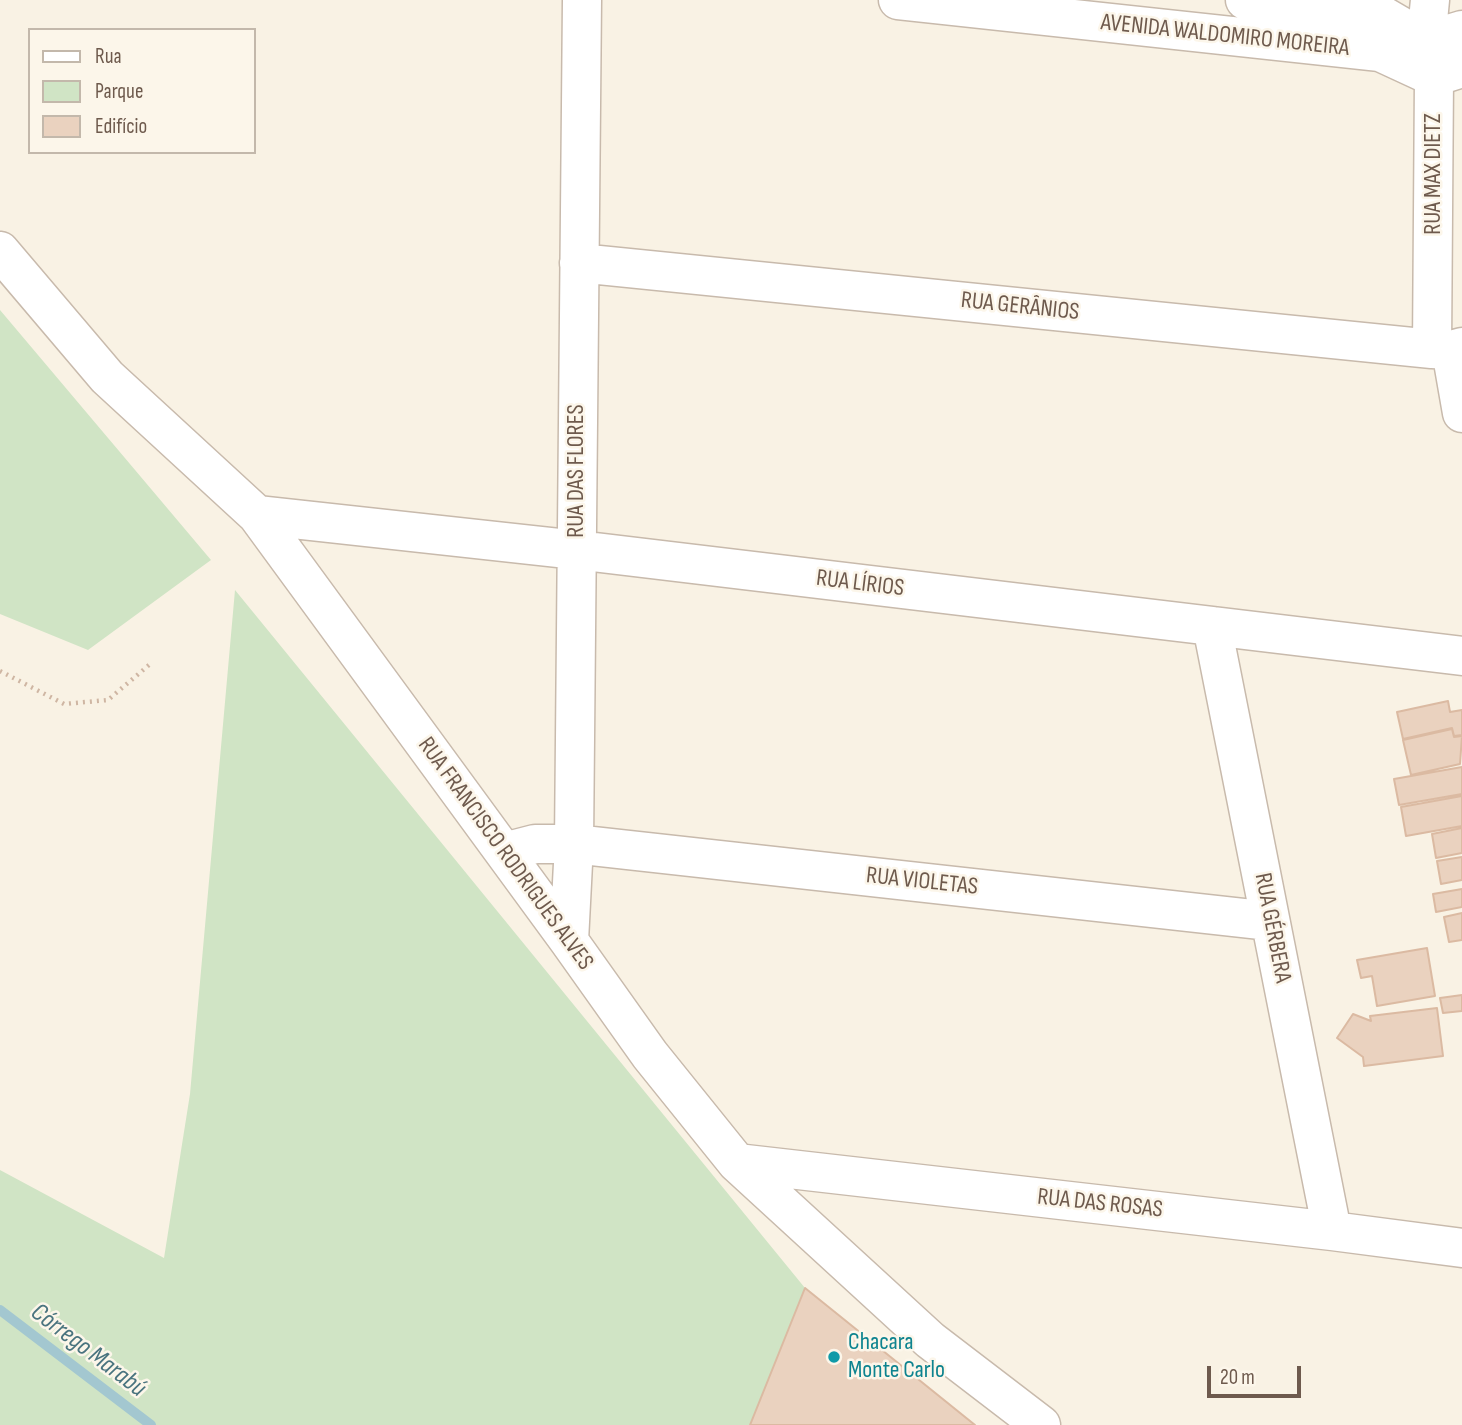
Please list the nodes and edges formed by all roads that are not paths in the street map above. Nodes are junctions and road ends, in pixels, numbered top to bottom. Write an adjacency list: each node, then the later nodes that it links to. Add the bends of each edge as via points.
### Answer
1 (582, 0): 9 (street, RUA DAS FLORES)
2 (898, 0): 5 (street, AVENIDA WALDOMIRO MOREIRA)
3 (1245, 0): 7 (street, AVENIDA WALDOMIRO MOREIRA, via 1380,15)
4 (1430, 0): 7 (street, RUA MAX DIETZ)
5 (1129, 13): 7 (street, AVENIDA WALDOMIRO MOREIRA)
6 (1462, 30): 7 (street)
7 (1441, 62): 10 (street, RUA MAX DIETZ)
8 (0, 251): 12 (street, RUA FRANCISCO RODRIGUES ALVES, via 107,377)
9 (579, 263): 10 (street, RUA GERÂNIOS); 13 (street, RUA DAS FLORES)
10 (1448, 349): 11 (street, RUA MAX DIETZ)
11 (1462, 413)
12 (257, 515): 13 (street, RUA LÍRIOS); 17 (street, RUA FRANCISCO RODRIGUES ALVES)
13 (577, 550): 14 (street, RUA LÍRIOS); 16 (street, RUA DAS FLORES)
14 (1212, 626): 15 (street, RUA LÍRIOS); 18 (street, RUA GÉRBERA)
15 (1462, 656)
16 (574, 844): 17 (street, RUA VIOLETAS, via 535,844); 18 (street, RUA VIOLETAS); 19 (street, RUA DAS FLORES)
17 (504, 852): 19 (street, RUA FRANCISCO RODRIGUES ALVES)
18 (1270, 921): 21 (street, RUA GÉRBERA)
19 (569, 941): 20 (street, RUA FRANCISCO RODRIGUES ALVES, via 650,1055)
20 (737, 1163): 21 (street, RUA DAS ROSAS); 23 (street, RUA FRANCISCO RODRIGUES ALVES, via 930,1340)
21 (1332, 1231): 22 (street, RUA DAS ROSAS)
22 (1462, 1248)
23 (1041, 1425)

